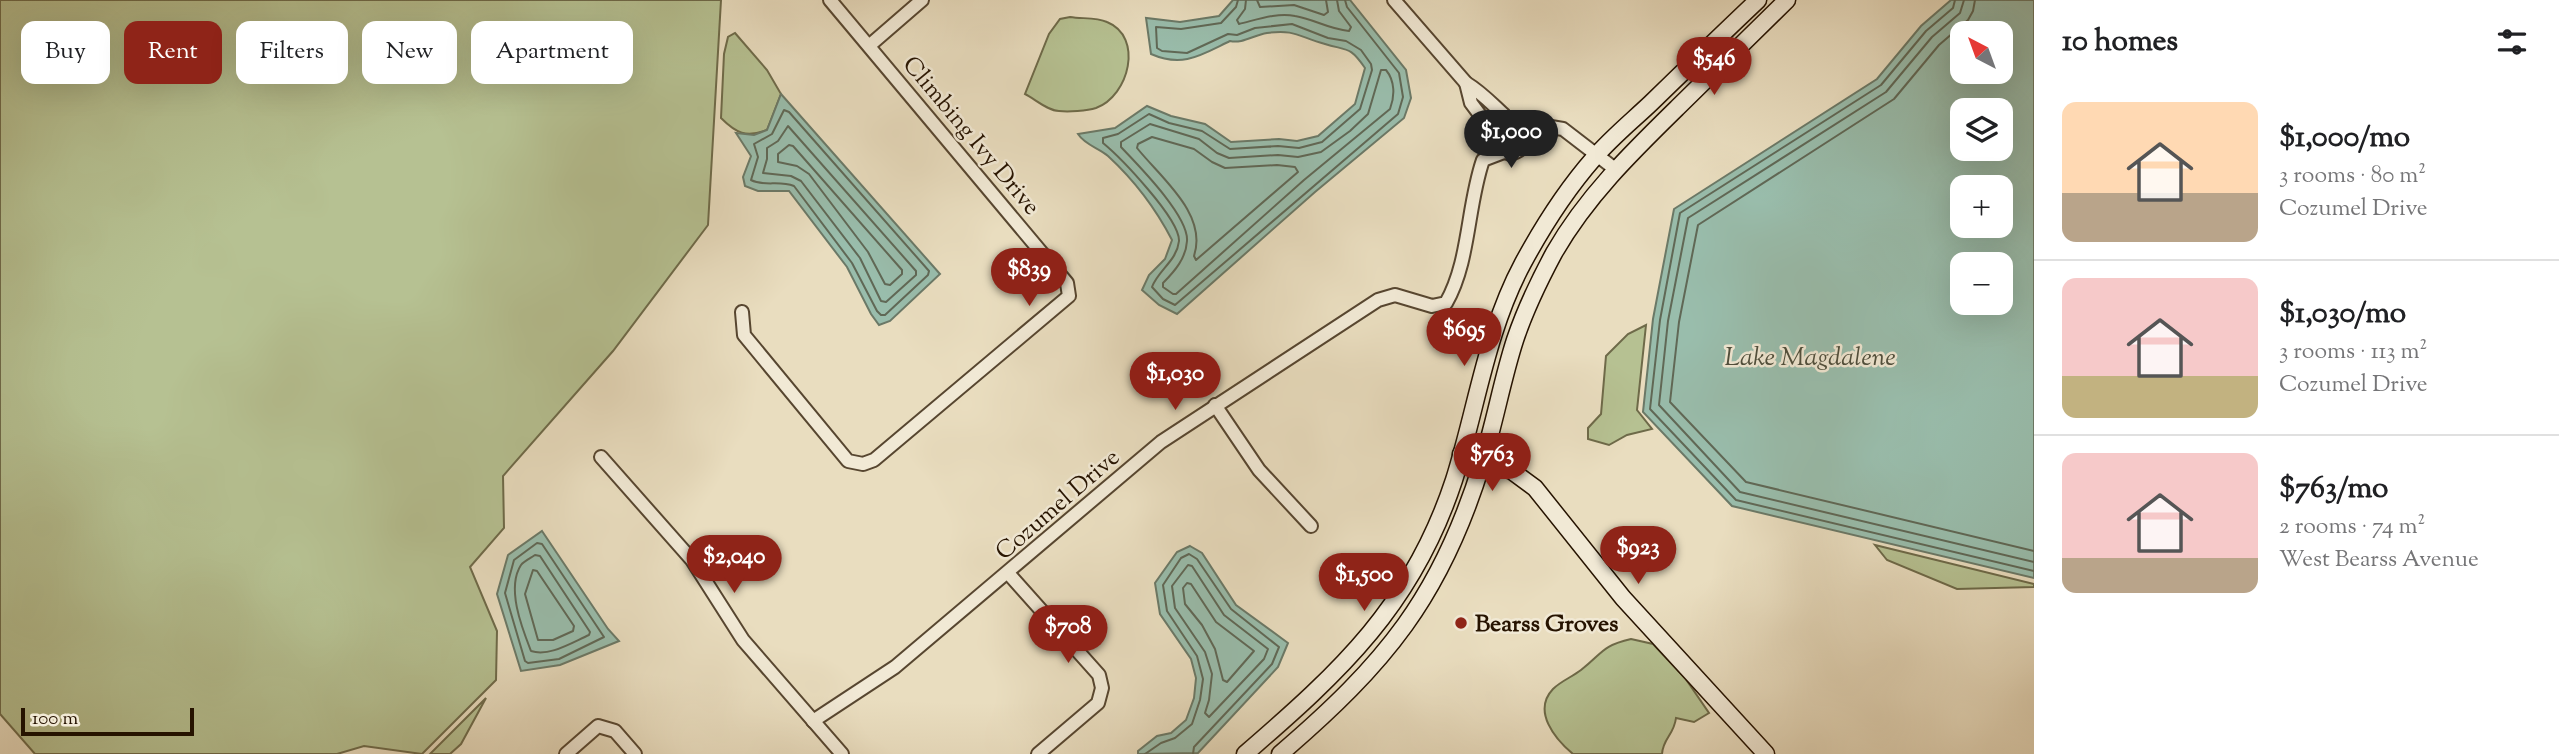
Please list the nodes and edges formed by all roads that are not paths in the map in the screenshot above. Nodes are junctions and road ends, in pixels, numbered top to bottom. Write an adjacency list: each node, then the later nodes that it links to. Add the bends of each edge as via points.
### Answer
1 (830, 0): 6 (street, Climbing Ivy Drive)
2 (922, 0): 6 (street)
3 (1394, 0): 7 (street)
4 (1758, 0): 12 (main road)
5 (1787, 0): 13 (main road)
6 (870, 46): 14 (street, Climbing Ivy Drive, via 1067,282 1069,296 874,460 863,464 848,461 744,335)
7 (1466, 83): 8 (street, via 1483,93); 10 (street, via 1471,103)
8 (1510, 122): 9 (street); 10 (street, via 1500,126)
9 (1527, 134): 11 (street, via 1520,151); 12 (street, via 1545,126 1563,130)
10 (1495, 135): 11 (street)
11 (1504, 152): 15 (street, Cozumel Drive, via 1483,160 1456,285 1446,303 1433,306 1395,295 1378,300)
12 (1596, 156): 13 (street); 16 (main road, via 1547,223 1503,304)
13 (1615, 169): 18 (main road, via 1562,241 1530,301)
14 (742, 312)
15 (1215, 405): 19 (street, via 1259,470); 20 (street, Cozumel Drive, via 1161,442)
16 (1461, 454): 18 (main road); 26 (main road, via 1427,545 1378,625 1337,671)
17 (601, 457): 21 (street, via 692,560 743,640)
18 (1483, 460): 27 (main road, via 1453,544 1406,626 1346,696); 28 (main road, via 1512,471 1535,488 1623,598)
19 (1311, 526)
20 (1008, 573): 21 (street, Cozumel Drive, via 895,667); 25 (street, via 1099,675 1102,688 1098,703)
21 (813, 721): 24 (street)
22 (566, 754): 23 (street, via 598,726 615,731)
23 (635, 754)
24 (842, 754)
25 (1038, 754)
26 (1245, 754)
27 (1280, 754)
28 (1766, 754)

